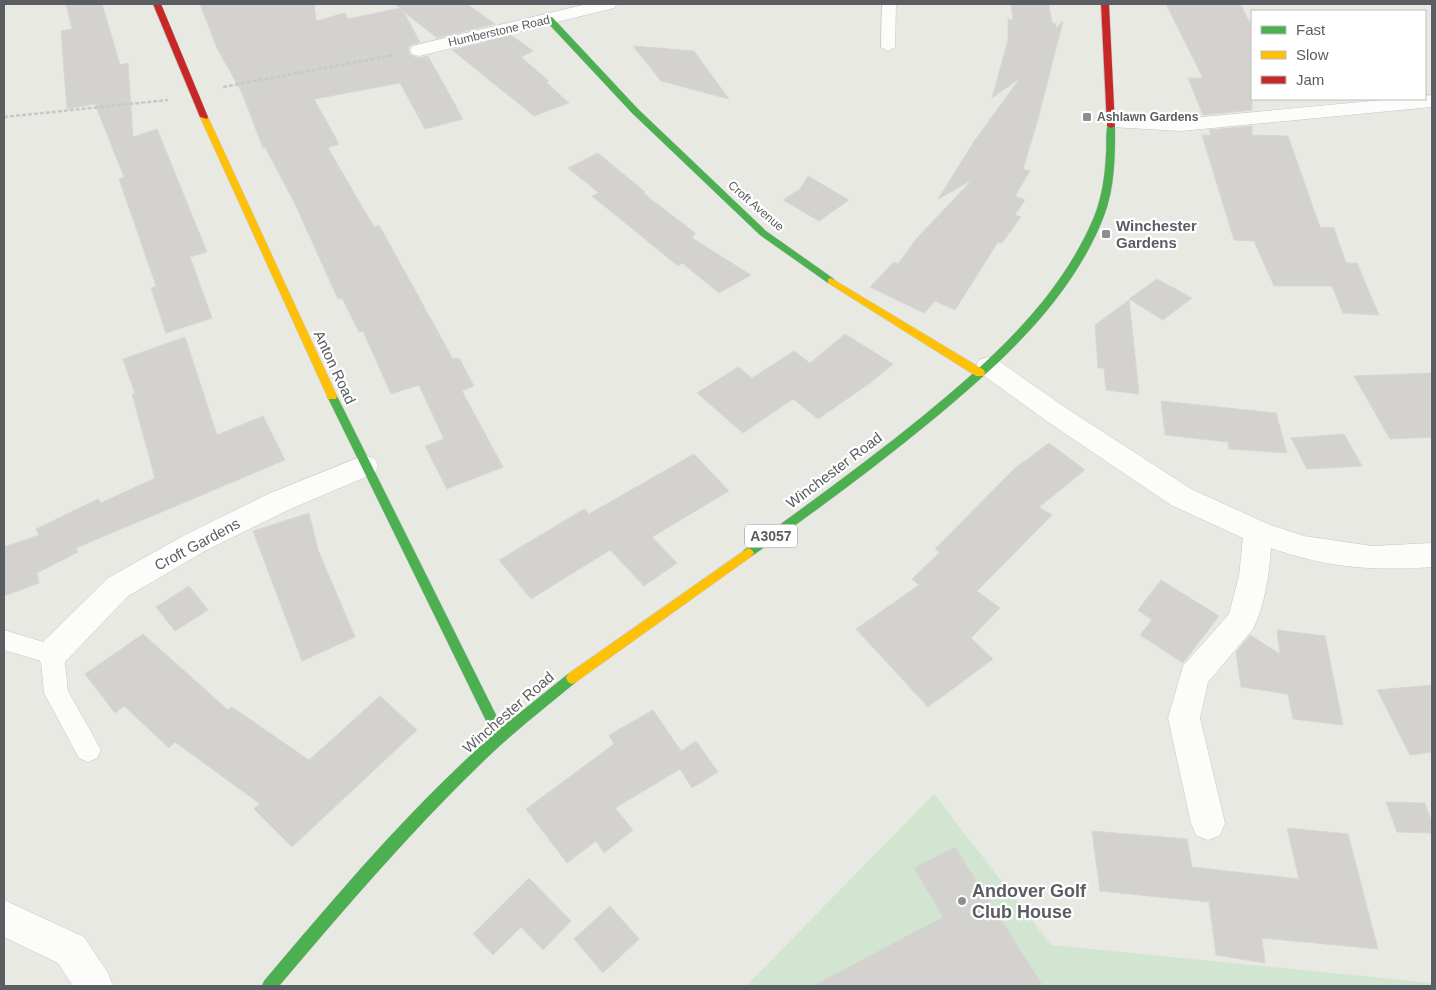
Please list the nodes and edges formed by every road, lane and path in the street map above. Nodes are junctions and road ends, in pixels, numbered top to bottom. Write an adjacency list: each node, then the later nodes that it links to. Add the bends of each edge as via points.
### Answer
1 (157, 4): 11 (street, Anton Road, via 194,96)
2 (608, 4): 5 (street, Humberstone Road)
3 (889, 4): 6 (lane)
4 (1105, 4): 9 (street, Winchester Road / A3057)
5 (549, 19): 7 (street, Humberstone Road); 10 (street, Croft Avenue, via 635,111 764,233 820,274)
6 (888, 47)
7 (419, 50)
8 (1432, 101): 9 (street, via 1181,125)
9 (1111, 121): 10 (street, Winchester Road / A3057, via 1105,194 1089,236 1062,282 1032,322)
10 (984, 370): 12 (street, via 1181,498); 16 (street, Winchester Road / A3057, via 929,418 847,481 571,678)
11 (365, 466): 15 (street, Croft Gardens, via 212,534 118,587); 16 (street, Anton Road)
12 (1258, 532): 13 (street, via 1304,548 1372,558); 18 (street, via 1254,576 1242,620 1194,676 1184,718)
13 (1432, 555)
14 (4, 640): 15 (lane)
15 (52, 654): 17 (lane, via 56,693)
16 (500, 736): 21 (street, Winchester Road / A3057, via 400,835)
17 (88, 750)
18 (1208, 824)
19 (4, 918): 20 (street, via 71,950)
20 (95, 986)
21 (269, 986)

